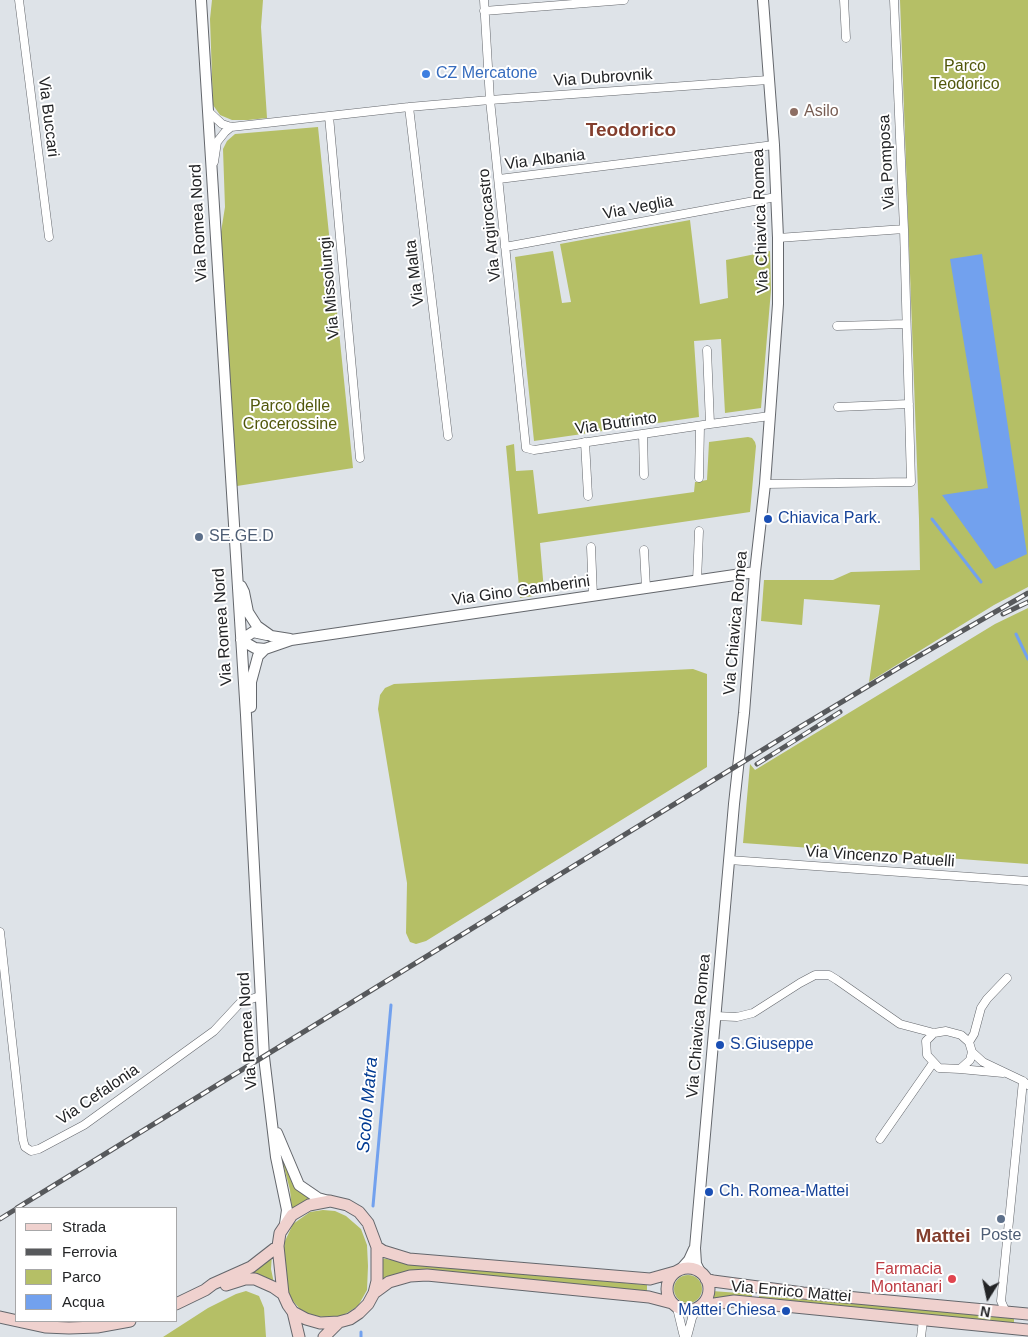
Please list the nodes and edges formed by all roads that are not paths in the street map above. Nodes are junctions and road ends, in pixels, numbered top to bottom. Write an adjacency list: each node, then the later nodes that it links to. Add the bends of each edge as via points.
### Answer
1 (19, 0): 22 (street, Via Buccari)
2 (202, 0): 14 (street, Via Romea Nord)
3 (484, 0): 9 (street, Via Argirocastro)
4 (624, 0): 8 (street)
5 (763, 0): 11 (street, Via Chiavica Romea)
6 (844, 0): 10 (street)
7 (894, 0): 21 (street, Via Pomposa)
8 (598, 1): 9 (street)
9 (484, 11): 12 (street, Via Argirocastro)
10 (846, 38)
11 (768, 80): 12 (street, Via Dubrovnik); 17 (street, Via Chiavica Romea)
12 (490, 100): 13 (street, Via Dubrovnik); 19 (street, Via Argirocastro)
13 (409, 107): 15 (street, Via Dubrovnik); 34 (street, Via Malta)
14 (208, 110): 16 (street, via 222,124); 18 (street, Via Romea Nord)
15 (329, 116): 16 (street, Via Dubrovnik); 37 (street, Via Missolungi)
16 (231, 127): 18 (street, via 217,142)
17 (774, 145): 19 (street, Via Albania); 20 (street, Via Chiavica Romea)
18 (212, 173): 46 (street, Via Romea Nord)
19 (499, 179): 24 (street, Via Argirocastro)
20 (776, 197): 23 (street, Via Chiavica Romea); 24 (street, Via Veglia)
21 (904, 229): 23 (street); 25 (street, Via Pomposa)
22 (49, 237)
23 (778, 238): 30 (street, Via Chiavica Romea, via 778,304)
24 (505, 248): 36 (street, Via Argirocastro)
25 (906, 324): 26 (street); 28 (street, Via Pomposa)
26 (837, 326)
27 (707, 350): 31 (street)
28 (909, 404): 29 (street); 40 (street, Via Pomposa, via 911,482)
29 (838, 407)
30 (770, 416): 31 (street, Via Butrinto); 40 (street, Via Chiavica Romea)
31 (710, 424): 32 (street, Via Butrinto)
32 (700, 426): 33 (street, Via Butrinto); 39 (street)
33 (643, 434): 35 (street, Via Butrinto); 38 (street)
34 (448, 436)
35 (585, 442): 36 (street, Via Butrinto, via 534,450); 41 (street)
36 (526, 448)
37 (360, 458)
38 (644, 476)
39 (699, 478)
40 (764, 484): 45 (street, Via Chiavica Romea)
41 (588, 496)
42 (699, 531): 47 (street)
43 (591, 547): 49 (street)
44 (644, 550): 48 (street)
45 (755, 572): 47 (street, Via Gino Gamberini); 55 (street, Via Chiavica Romea)
46 (237, 579): 50 (street, via 244,592 248,612 257,626); 51 (street, Via Romea Nord)
47 (697, 581): 48 (street, Via Gino Gamberini)
48 (646, 588): 49 (street, Via Gino Gamberini)
49 (593, 596): 52 (street, Via Gino Gamberini)
50 (271, 636): 51 (street, Via Gino Gamberini, via 253,632); 52 (street, Via Gino Gamberini)
51 (240, 640): 53 (street, via 255,648); 54 (street, Via Romea Nord)
52 (291, 640): 53 (street, Via Gino Gamberini)
53 (266, 649): 54 (street, via 258,656 252,673 252,708)
54 (247, 722): 59 (street, Via Romea Nord)
55 (729, 860): 56 (street, Via Vincenzo Patuelli); 60 (street, Via Chiavica Romea)
56 (1028, 881)
57 (0, 932): 59 (street, Via Cefalonia, via 23,1140 31,1151 84,1125 214,1031 240,1004)
58 (1007, 978): 62 (street, via 981,1008)
59 (260, 996): 68 (street, Via Romea Nord)
60 (715, 1016): 61 (street, via 737,1017 753,1013 800,983 822,975 837,980 900,1024); 74 (street, Via Chiavica Romea)
61 (934, 1033): 62 (street, via 946,1031 961,1035); 64 (street, via 926,1041 927,1055)
62 (969, 1042): 63 (street)
63 (972, 1052): 65 (street, via 970,1060); 66 (street, via 983,1062)
64 (933, 1063): 65 (street, via 939,1068); 69 (street)
65 (960, 1069): 66 (street)
66 (1005, 1073): 67 (street)
67 (1025, 1083): 80 (street)
68 (272, 1121): 70 (street, Via Romea Nord, via 299,1185 318,1198); 71 (street, Via Romea Nord, via 286,1200)
69 (880, 1139)
70 (330, 1201): 71 (main road, via 309,1205 292,1215); 73 (main road, via 359,1212 368,1223)
71 (285, 1224): 72 (main road)
72 (278, 1246): 77 (main road, via 251,1267); 79 (main road)
73 (377, 1247): 75 (main road, via 410,1259 650,1279); 78 (main road)
74 (695, 1248): 75 (street, Via Chiavica Romea, via 689,1260); 76 (street, Via Chiavica Romea, via 696,1264)
75 (678, 1270): 76 (main road, via 688,1268); 82 (main road, via 666,1286)
76 (703, 1275): 83 (main road, via 709,1290); 84 (main road, Via Enrico Mattei, via 712,1281)
77 (205, 1290): 79 (main road, via 246,1279 273,1287); 81 (main road)
78 (374, 1293): 82 (main road, via 389,1282 427,1275 649,1297); 93 (main road, via 359,1313)
79 (283, 1294): 85 (main road)
80 (1000, 1301): 84 (street, via 992,1310); 86 (street)
81 (178, 1303)
82 (675, 1305): 83 (main road, via 684,1310); 97 (street)
83 (699, 1307): 90 (main road, Via Enrico Mattei, via 734,1301); 97 (street)
84 (985, 1310): 86 (main road, Via Enrico Mattei)
85 (293, 1312): 93 (main road, via 320,1323); 95 (main road)
86 (1010, 1313): 87 (main road, Via Enrico Mattei)
87 (1028, 1314)
88 (0, 1317): 89 (main road)
89 (15, 1320)
90 (923, 1320): 94 (main road, Via Enrico Mattei); 98 (street)
91 (22, 1322): 92 (main road, via 69,1328)
92 (124, 1322)
93 (339, 1322): 96 (main road)
94 (1028, 1330)
95 (299, 1337)
96 (324, 1337)
97 (686, 1337)
98 (921, 1337)

